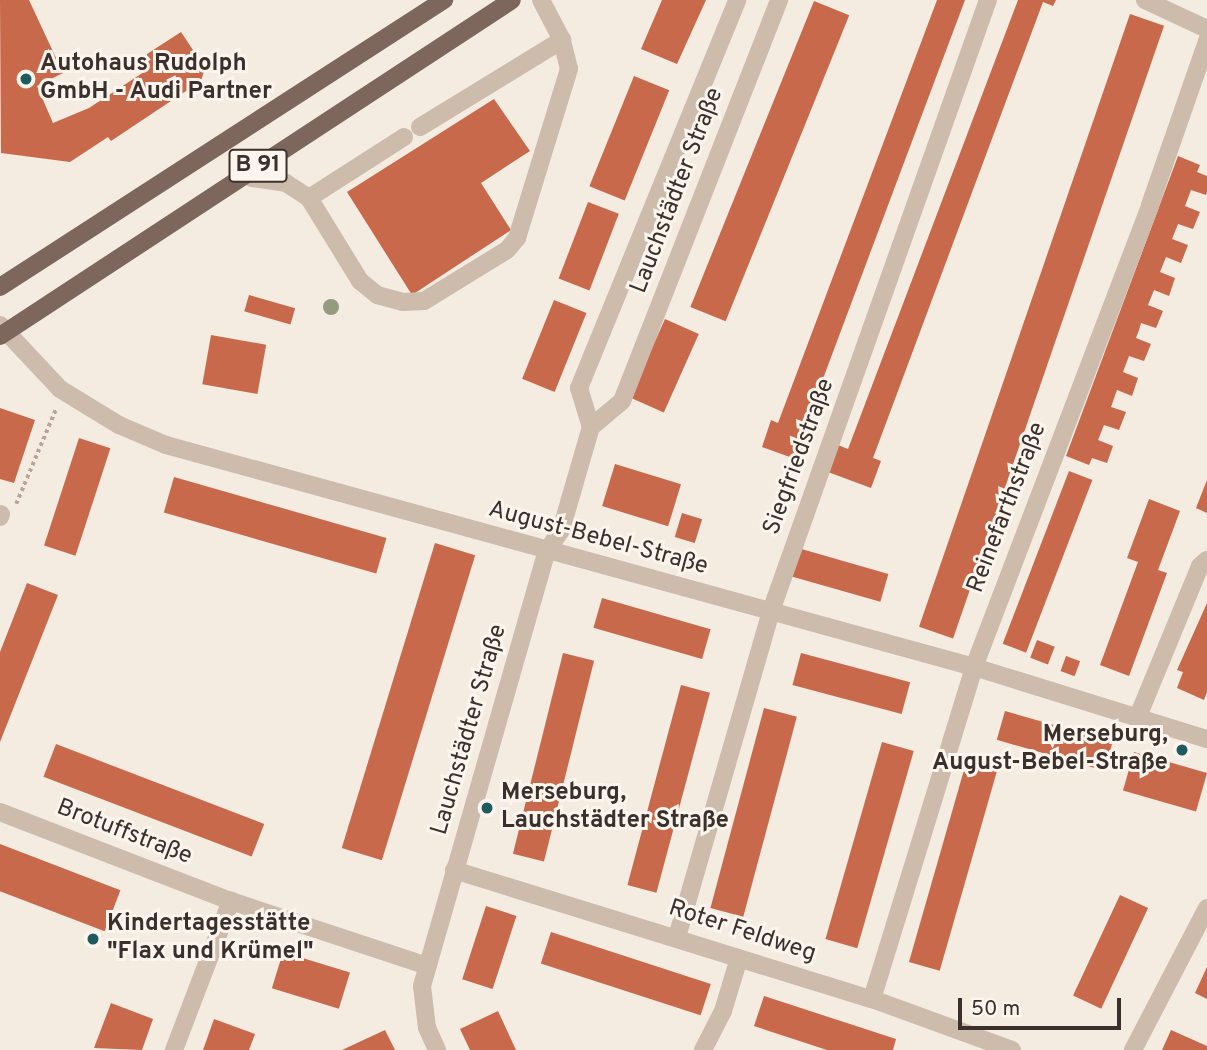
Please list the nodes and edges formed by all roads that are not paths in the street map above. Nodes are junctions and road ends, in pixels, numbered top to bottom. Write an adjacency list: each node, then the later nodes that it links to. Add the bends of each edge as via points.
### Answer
1 (444, 0): 15 (main road, B 91)
2 (512, 0): 13 (main road, B 91)
3 (541, 0): 9 (street)
4 (737, 0): 17 (street, Lauchstädter Straße, via 579,388)
5 (779, 0): 17 (street, Lauchstädter Straße, via 622,401)
6 (988, 0): 20 (street, Siegfriedstraße)
7 (1145, 0): 8 (street)
8 (1207, 29)
9 (562, 40): 11 (street); 14 (street, via 569,69 517,238 507,250 424,301 404,302 377,295 360,281)
10 (1207, 41): 21 (street, Reinefarthstraße, via 1150,205)
11 (420, 127)
12 (404, 137): 14 (street)
13 (248, 173): 14 (street, via 252,178 286,183); 16 (main road, B 91)
14 (309, 198)
15 (0, 287)
16 (2, 331): 18 (street, August-Bebel-Straße, via 66,392 119,425 179,449)
17 (592, 427): 18 (street, Lauchstädter Straße, via 561,530)
18 (547, 551): 20 (street, August-Bebel-Straße); 25 (street, Lauchstädter Straße)
19 (1207, 560): 22 (street, via 1200,566)
20 (771, 611): 21 (street, August-Bebel-Straße); 28 (street, Siegfriedstraße)
21 (974, 667): 22 (street, August-Bebel-Straße); 31 (street, Reinefarthstraße)
22 (1139, 715): 23 (street, August-Bebel-Straße)
23 (1207, 739)
24 (0, 811): 26 (street, Brotuffstraße)
25 (454, 870): 28 (street, Roter Feldweg); 30 (street, Lauchstädter Straße)
26 (231, 901): 30 (street, Brotuffstraße); 32 (street)
27 (1207, 908): 36 (street)
28 (677, 937): 29 (street, Roter Feldweg)
29 (739, 958): 31 (street, Roter Feldweg); 34 (street, via 723,1011)
30 (428, 966): 33 (street, Lauchstädter Straße, via 421,1002)
31 (872, 999): 35 (street, Roter Feldweg)
32 (174, 1050)
33 (437, 1050)
34 (703, 1050)
35 (1012, 1050)
36 (1133, 1050)

